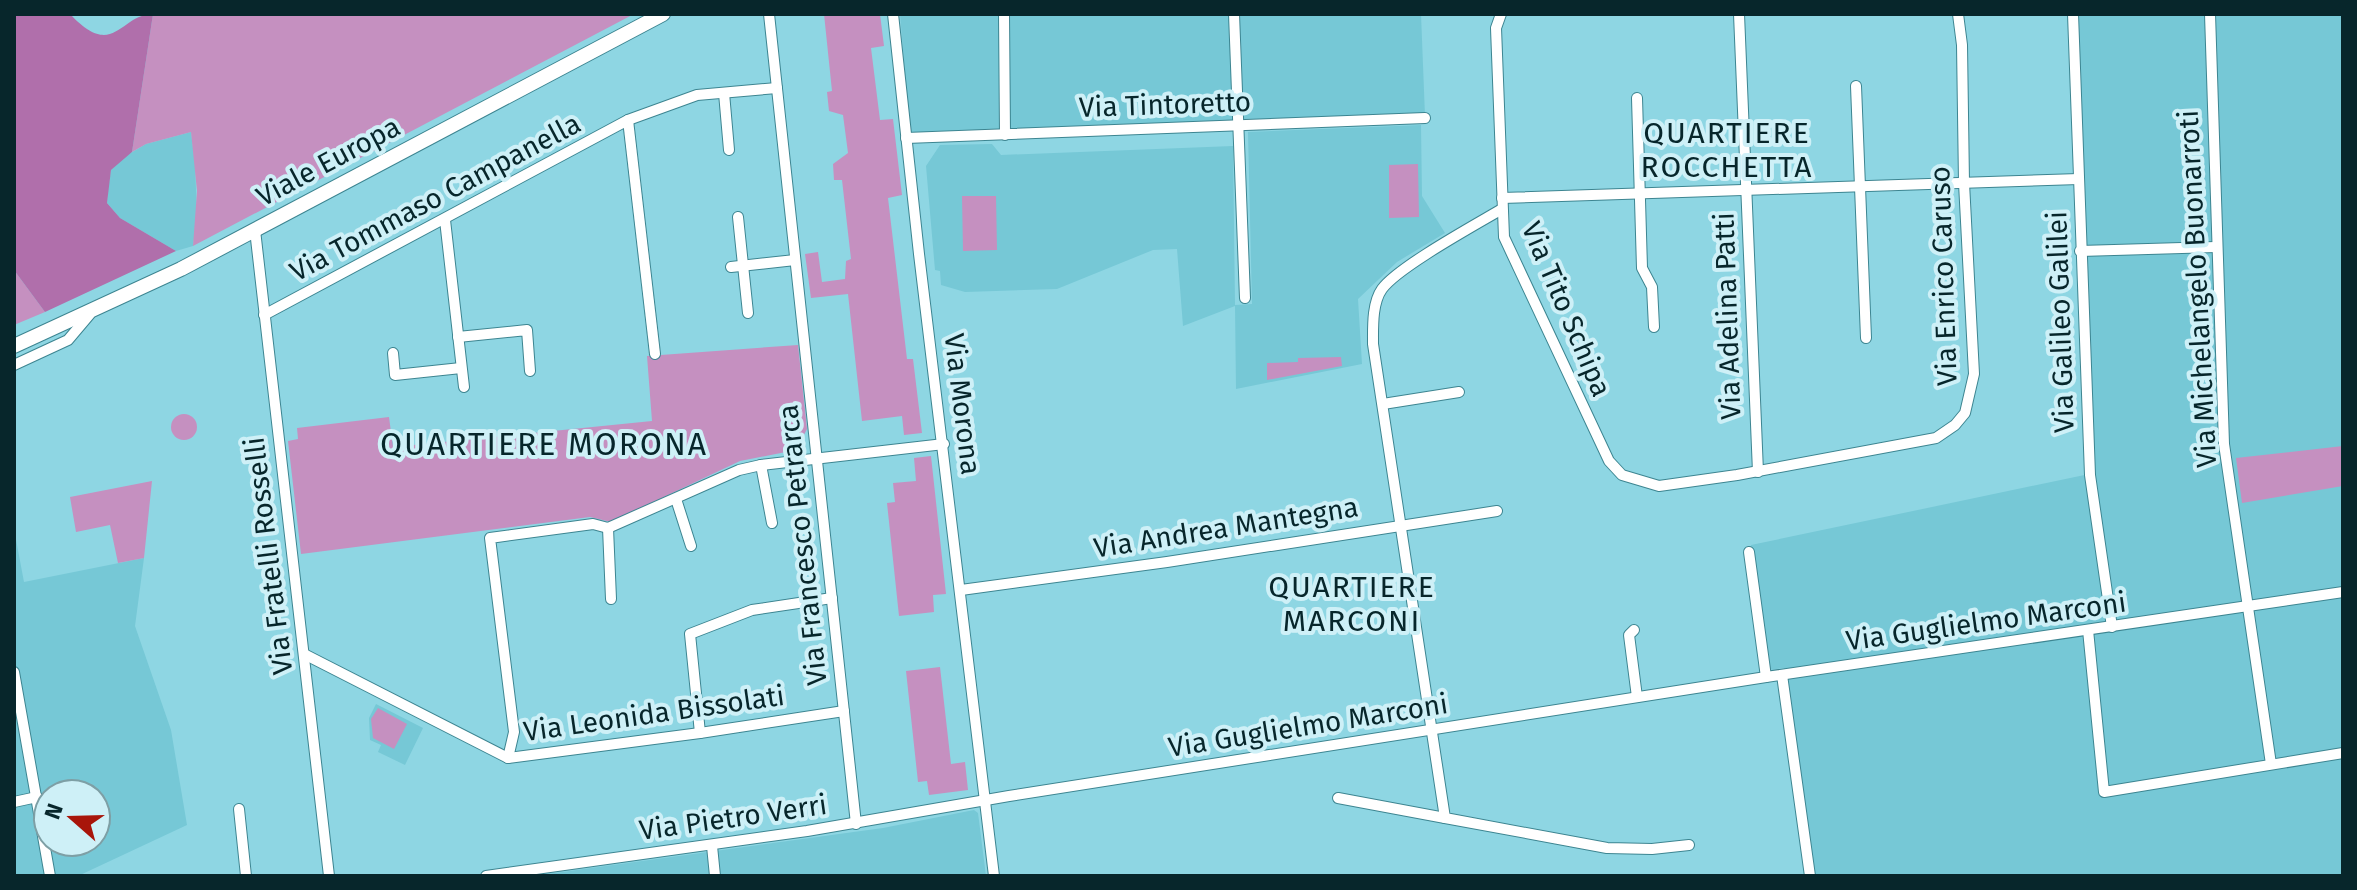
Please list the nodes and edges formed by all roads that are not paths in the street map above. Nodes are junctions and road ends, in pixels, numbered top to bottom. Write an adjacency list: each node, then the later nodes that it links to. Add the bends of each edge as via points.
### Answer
1 (663, 14): 29 (main road, Viale Europa)
2 (769, 14): 12 (street, Via Francesco Petrarca)
3 (893, 14): 19 (street, Via Morona)
4 (1004, 14): 18 (street)
5 (1234, 14): 17 (street)
6 (1501, 14): 26 (street, Via Tito Schipa, via 1496,28)
7 (1739, 14): 24 (street, Via Adelina Patti)
8 (1958, 14): 22 (street, Via Enrico Caruso)
9 (2073, 14): 21 (street, Via Galileo Galilei)
10 (2210, 14): 30 (street, Via Michelangelo Buonarroti)
11 (1856, 86): 23 (street)
12 (777, 88): 13 (street, Via Tommaso Campanella); 32 (street, Via Francesco Petrarca)
13 (724, 93): 16 (street, Via Tommaso Campanella, via 697,95); 20 (street)
14 (1637, 98): 25 (street)
15 (1425, 118): 17 (street, Via Tintoretto)
16 (628, 120): 28 (street, Via Tommaso Campanella); 44 (street)
17 (1238, 126): 18 (street, Via Tintoretto); 35 (street)
18 (1005, 135): 19 (street, Via Tintoretto)
19 (906, 138): 51 (street, Via Morona)
20 (729, 150)
21 (2079, 179): 22 (street); 31 (street, Via Galileo Galilei)
22 (1964, 183): 23 (street); 54 (street, Via Enrico Caruso, via 1974,374 1965,413 1936,438)
23 (1860, 186): 24 (street); 41 (street)
24 (1746, 190): 25 (street); 54 (street, Via Adelina Patti)
25 (1639, 193): 26 (street); 39 (street, via 1642,268 1652,287)
26 (1502, 204): 50 (street, via 1382,289 1373,332); 54 (street, Via Tito Schipa, via 1504,237 1615,468 1659,486)
27 (738, 217): 33 (street)
28 (445, 220): 38 (street, Via Tommaso Campanella); 40 (street)
29 (255, 230): 36 (main road, Viale Europa); 38 (street, Via Fratelli Rosselli)
30 (2216, 247): 31 (street); 66 (street, Via Michelangelo Buonarroti, via 2224,444)
31 (2080, 251): 67 (street, Via Galileo Galilei, via 2090,475)
32 (795, 260): 33 (street); 52 (street, Via Francesco Petrarca)
33 (743, 266): 34 (street); 37 (street)
34 (731, 267)
35 (1245, 298)
36 (92, 311): 42 (main road, Viale Europa); 45 (street, via 68,340)
37 (748, 313)
38 (264, 315): 70 (street, Via Fratelli Rosselli)
39 (1654, 327)
40 (458, 337): 46 (street); 47 (street, via 527,330)
41 (1866, 338)
42 (14, 346)
43 (393, 353): 46 (street, via 395,375)
44 (655, 354)
45 (14, 365)
46 (461, 368): 48 (street)
47 (530, 371)
48 (464, 387)
49 (1459, 392): 50 (street)
50 (1383, 404): 58 (street)
51 (944, 444): 52 (street); 62 (street, Via Morona)
52 (816, 457): 53 (street); 64 (street, Via Francesco Petrarca)
53 (761, 465): 55 (street); 57 (street)
54 (1758, 472)
55 (676, 499): 59 (street); 60 (street)
56 (1497, 511): 58 (street, Via Andrea Mantegna)
57 (772, 523)
58 (1402, 525): 62 (street, Via Andrea Mantegna); 76 (street)
59 (608, 528): 65 (street); 79 (street, via 593,524 490,538 514,732)
60 (691, 546)
61 (1749, 552): 73 (street)
62 (961, 590): 83 (street, Via Morona)
63 (2343, 592): 66 (street, Via Guglielmo Marconi)
64 (832, 598): 75 (street, Via Francesco Petrarca); 77 (street, via 752,610 690,634)
65 (611, 599)
66 (2250, 607): 67 (street, Via Guglielmo Marconi); 80 (street, Via Michelangelo Buonarroti)
67 (2112, 627): 69 (street, Via Guglielmo Marconi)
68 (1634, 630): 74 (street, via 1629,635)
69 (2088, 630): 72 (street, Via Guglielmo Marconi); 80 (street, via 2104,792)
70 (304, 654): 79 (street, Via Leonida Bissolati); 90 (street, Via Fratelli Rosselli)
71 (14, 672): 81 (street)
72 (1782, 675): 73 (street, Via Guglielmo Marconi); 94 (street)
73 (1766, 677): 74 (street, Via Guglielmo Marconi)
74 (1637, 697): 76 (street, Via Guglielmo Marconi)
75 (844, 711): 77 (street, Via Leonida Bissolati); 86 (street, Via Francesco Petrarca)
76 (1433, 729): 83 (street, Via Guglielmo Marconi); 85 (street)
77 (700, 733): 79 (street, Via Leonida Bissolati)
78 (2343, 753): 80 (street)
79 (508, 758)
80 (2271, 764)
81 (34, 778)
82 (1338, 798): 85 (street)
83 (986, 800): 86 (street, Via Pietro Verri); 93 (street, Via Morona)
84 (239, 809): 89 (street)
85 (1445, 818): 87 (street, via 1607,848)
86 (856, 824): 88 (street, Via Pietro Verri)
87 (1689, 845)
88 (712, 846): 91 (street, Via Pietro Verri); 92 (street)
89 (246, 876)
90 (329, 876)
91 (486, 876)
92 (715, 876)
93 (994, 876)
94 (1810, 876)

